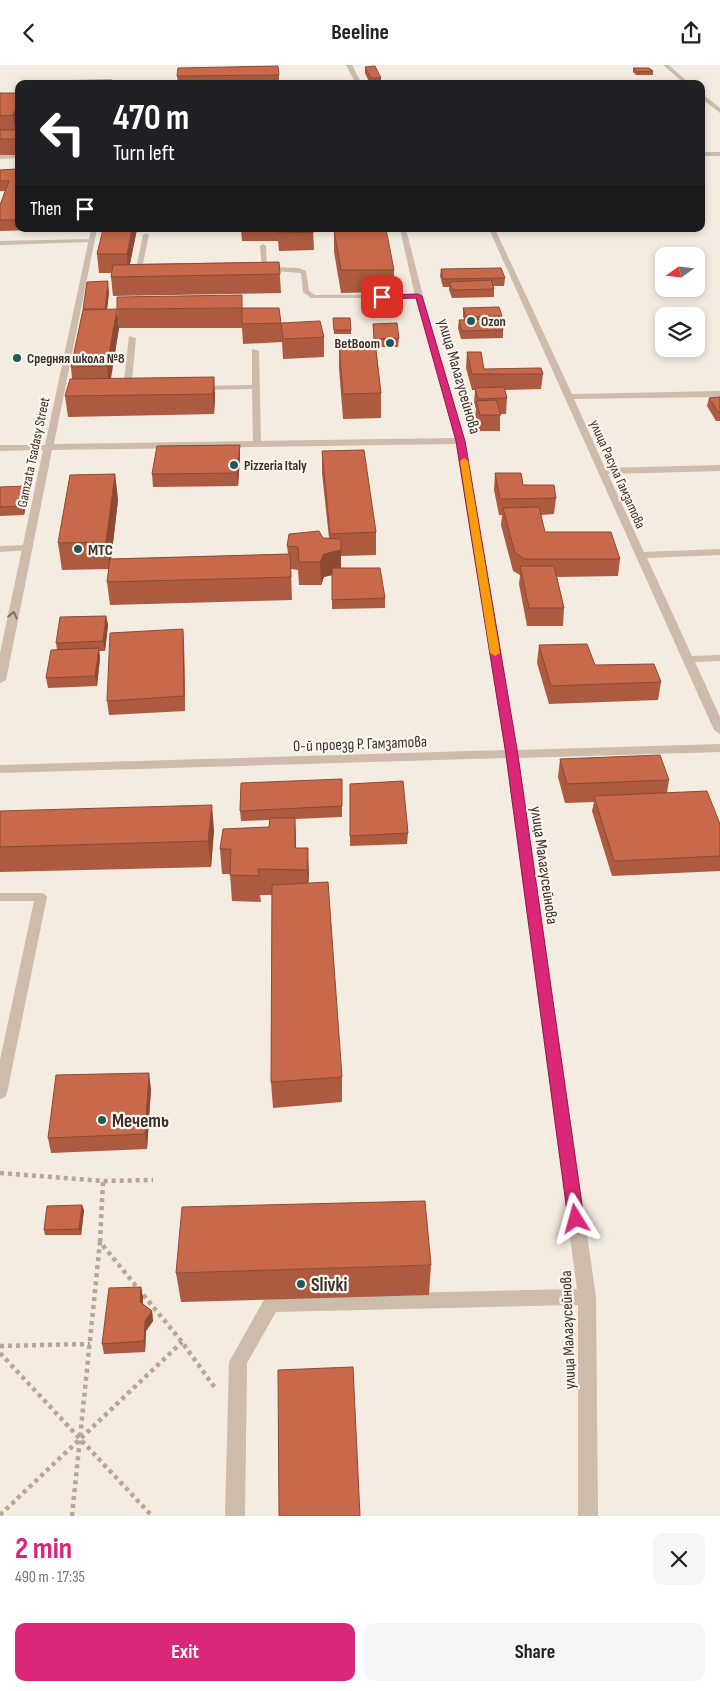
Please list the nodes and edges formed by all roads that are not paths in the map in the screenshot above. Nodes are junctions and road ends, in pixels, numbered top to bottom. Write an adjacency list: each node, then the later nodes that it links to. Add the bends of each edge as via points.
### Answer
1 (349, 65): 3 (street)
2 (666, 65): 4 (street)
3 (357, 80)
4 (683, 80)
5 (705, 98): 6 (street)
6 (720, 111)
7 (705, 154): 8 (street)
8 (720, 154)
9 (15, 156): 10 (lane)
10 (0, 157)
11 (93, 232): 15 (street, Gamzata Tsadasy Street)
12 (404, 232): 21 (street, улица Малагусейнова)
13 (493, 232): 32 (street, улица Расула Гамзатова)
14 (146, 235): 20 (lane, via 139,269)
15 (92, 240): 16 (lane); 30 (street, Gamzata Tsadasy Street)
16 (0, 243)
17 (263, 246): 19 (lane)
18 (254, 269): 19 (lane)
19 (264, 269): 21 (lane, via 304,272 306,292 313,297)
20 (159, 271)
21 (418, 296): 33 (street, улица Малагусейнова)
22 (132, 338): 26 (lane)
23 (254, 351): 24 (lane)
24 (256, 387): 25 (lane); 34 (lane)
25 (186, 389)
26 (127, 390): 27 (lane); 28 (lane)
27 (137, 390)
28 (117, 391)
29 (69, 392): 30 (lane)
30 (60, 393): 35 (street, Gamzata Tsadasy Street)
31 (720, 393): 32 (street)
32 (569, 397): 38 (street, улица Расула Гамзатова)
33 (460, 441): 34 (street); 48 (street, улица Малагусейнова)
34 (257, 443): 35 (street)
35 (48, 447): 36 (street); 39 (street, Gamzata Tsadasy Street)
36 (0, 448)
37 (720, 468): 38 (street)
38 (602, 471): 42 (street, улица Расула Гамзатова)
39 (27, 548): 40 (lane); 45 (street, Gamzata Tsadasy Street, one-way to 39)
40 (0, 549)
41 (720, 553): 42 (street)
42 (640, 555): 43 (street, улица Расула Гамзатова)
43 (688, 659): 44 (street); 46 (street, улица Расула Гамзатова)
44 (720, 659)
45 (0, 680)
46 (720, 731)
47 (720, 748): 48 (street, 0-й проезд Р. Гамзатова)
48 (512, 755): 49 (street, 0-й проезд Р. Гамзатова); 52 (street, улица Малагусейнова)
49 (0, 769)
50 (0, 897): 51 (lane, via 41,897)
51 (0, 1093)
52 (587, 1297): 53 (street, via 270,1304 238,1361); 54 (street, улица Малагусейнова)
53 (235, 1516)
54 (588, 1516)

